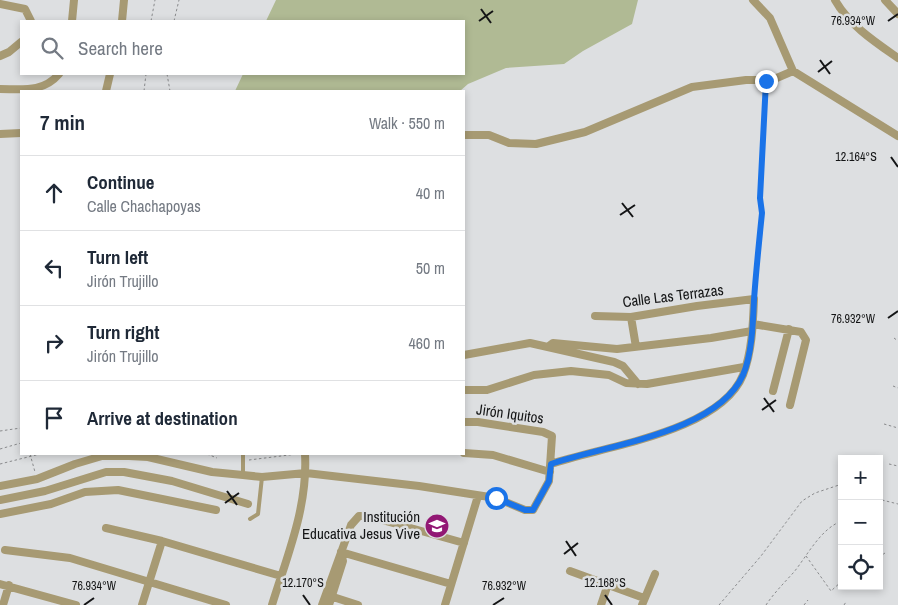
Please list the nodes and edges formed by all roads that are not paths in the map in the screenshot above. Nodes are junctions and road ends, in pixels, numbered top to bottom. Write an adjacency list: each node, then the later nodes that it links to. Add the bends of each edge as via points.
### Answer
1 (74, 0): 10 (street)
2 (124, 0): 11 (street)
3 (753, 0): 15 (street, via 770,18)
4 (835, 0): 14 (street, via 842,12 872,40)
5 (885, 0): 8 (street)
6 (12, 2): 7 (street); 9 (street, via 25,9)
7 (0, 4)
8 (898, 14)
9 (30, 18)
10 (72, 20)
11 (122, 20)
12 (20, 43): 13 (street)
13 (0, 56)
14 (898, 58)
15 (793, 71): 22 (street, via 766,81 746,80 692,87 585,132 536,144 509,143 489,135); 23 (street)
16 (58, 75): 18 (street, via 45,86 33,89)
17 (110, 75): 19 (street)
18 (0, 89)
19 (106, 90)
20 (20, 133): 21 (street)
21 (0, 134)
22 (465, 135)
23 (898, 136)
24 (595, 316): 25 (street, Calle Las Terrazas)
25 (631, 317): 26 (street, Calle Las Terrazas, via 754,300); 29 (street)
26 (752, 327): 27 (street); 29 (street, via 712,338); 31 (street)
27 (788, 329): 34 (street); 35 (street, via 801,332 806,340)
28 (549, 346): 29 (street, via 553,343 617,349); 30 (street, via 514,344); 32 (street, via 614,362 623,366)
29 (636, 347)
30 (465, 354)
31 (744, 367): 32 (street); 40 (street, via 730,393 694,421)
32 (638, 384): 33 (street, via 626,383 609,375 571,371 534,375 486,390)
33 (465, 390)
34 (772, 391)
35 (790, 405)
36 (465, 422): 40 (street, Jirón Iquitos, via 543,432 552,436)
37 (465, 453): 40 (street, via 493,455)
38 (243, 455): 42 (lane)
39 (305, 455): 41 (street)
40 (551, 468): 45 (street, via 549,481 533,510 496,498)
41 (306, 474): 43 (street); 45 (street); 58 (street, via 299,523)
42 (243, 475): 43 (street); 44 (street, via 212,472 148,457 102,456 38,479)
43 (262, 477): 50 (lane, via 258,514)
44 (0, 486)
45 (478, 496): 53 (street)
46 (0, 500): 47 (street, via 45,491 106,472 124,472 172,481)
47 (248, 504)
48 (216, 510): 49 (street, via 104,490)
49 (0, 514)
50 (250, 519)
51 (106, 528): 52 (street)
52 (162, 540): 58 (street); 59 (street)
53 (464, 543): 55 (street, via 362,516 350,525); 61 (street)
54 (5, 550): 59 (street, via 70,558)
55 (341, 552): 61 (street); 64 (street, via 343,561)
56 (570, 571): 62 (street)
57 (655, 574): 65 (street)
58 (281, 576): 70 (street)
59 (150, 580): 68 (street); 69 (street)
60 (0, 584): 63 (street)
61 (451, 584): 74 (street)
62 (608, 584): 65 (street); 75 (street)
63 (9, 586): 66 (street); 67 (street)
64 (328, 596): 71 (street); 72 (street); 73 (street)
65 (643, 601)
66 (3, 605)
67 (76, 605)
68 (142, 605)
69 (226, 605)
70 (272, 605)
71 (322, 605)
72 (329, 605)
73 (358, 605)
74 (445, 605)
75 (601, 605)

